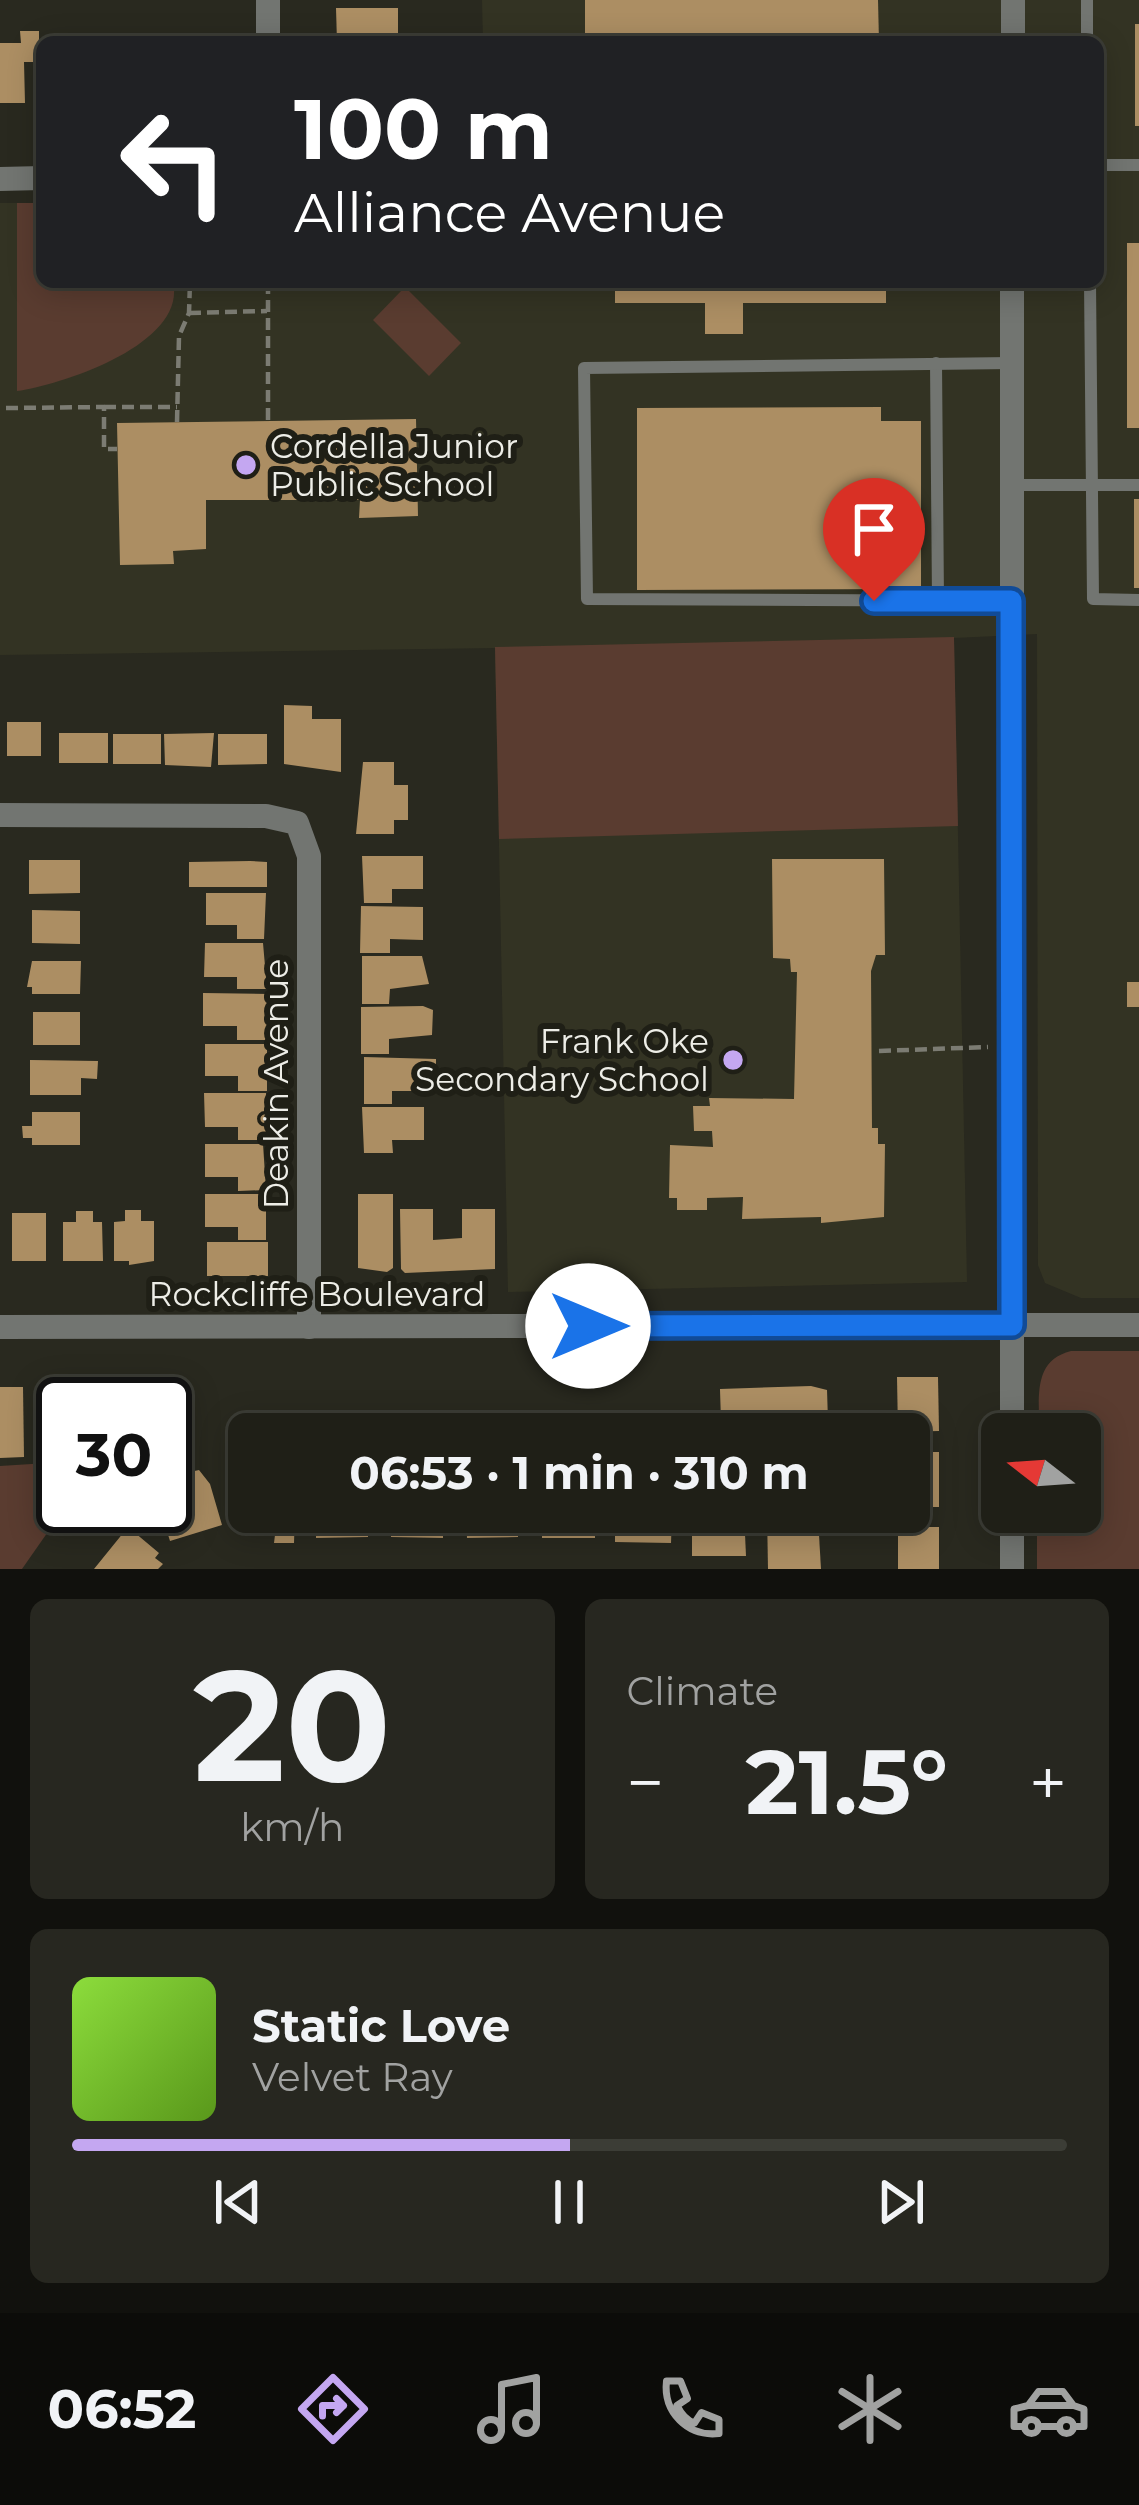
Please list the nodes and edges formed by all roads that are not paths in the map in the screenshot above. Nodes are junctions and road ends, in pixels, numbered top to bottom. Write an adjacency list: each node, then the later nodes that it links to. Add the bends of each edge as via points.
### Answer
1 (268, 0): 4 (street)
2 (1013, 0): 5 (street)
3 (1087, 0): 6 (lane)
4 (268, 36)
5 (1012, 36)
6 (1087, 36)
7 (1104, 165): 8 (lane)
8 (1139, 165)
9 (36, 178): 10 (street)
10 (0, 179)
11 (1012, 288): 14 (street)
12 (1090, 288): 16 (lane)
13 (937, 363): 14 (lane); 19 (lane); 19 (lane, via 584,368 587,599)
14 (1012, 363): 15 (street)
15 (1011, 484): 16 (lane); 20 (street)
16 (1092, 484): 17 (lane); 18 (lane, via 1093,599)
17 (1139, 484)
18 (1139, 600)
19 (938, 601): 20 (lane)
20 (1011, 601): 22 (street)
21 (0, 814): 25 (street, Deakin Avenue, via 297,823 306,842)
22 (1012, 1325): 23 (street, Rockcliffe Boulevard); 25 (street, Rockcliffe Boulevard); 26 (street)
23 (1139, 1325)
24 (0, 1327): 25 (street, Rockcliffe Boulevard)
25 (309, 1327)
26 (1012, 1413)
27 (1012, 1533): 28 (street)
28 (1012, 1569)

